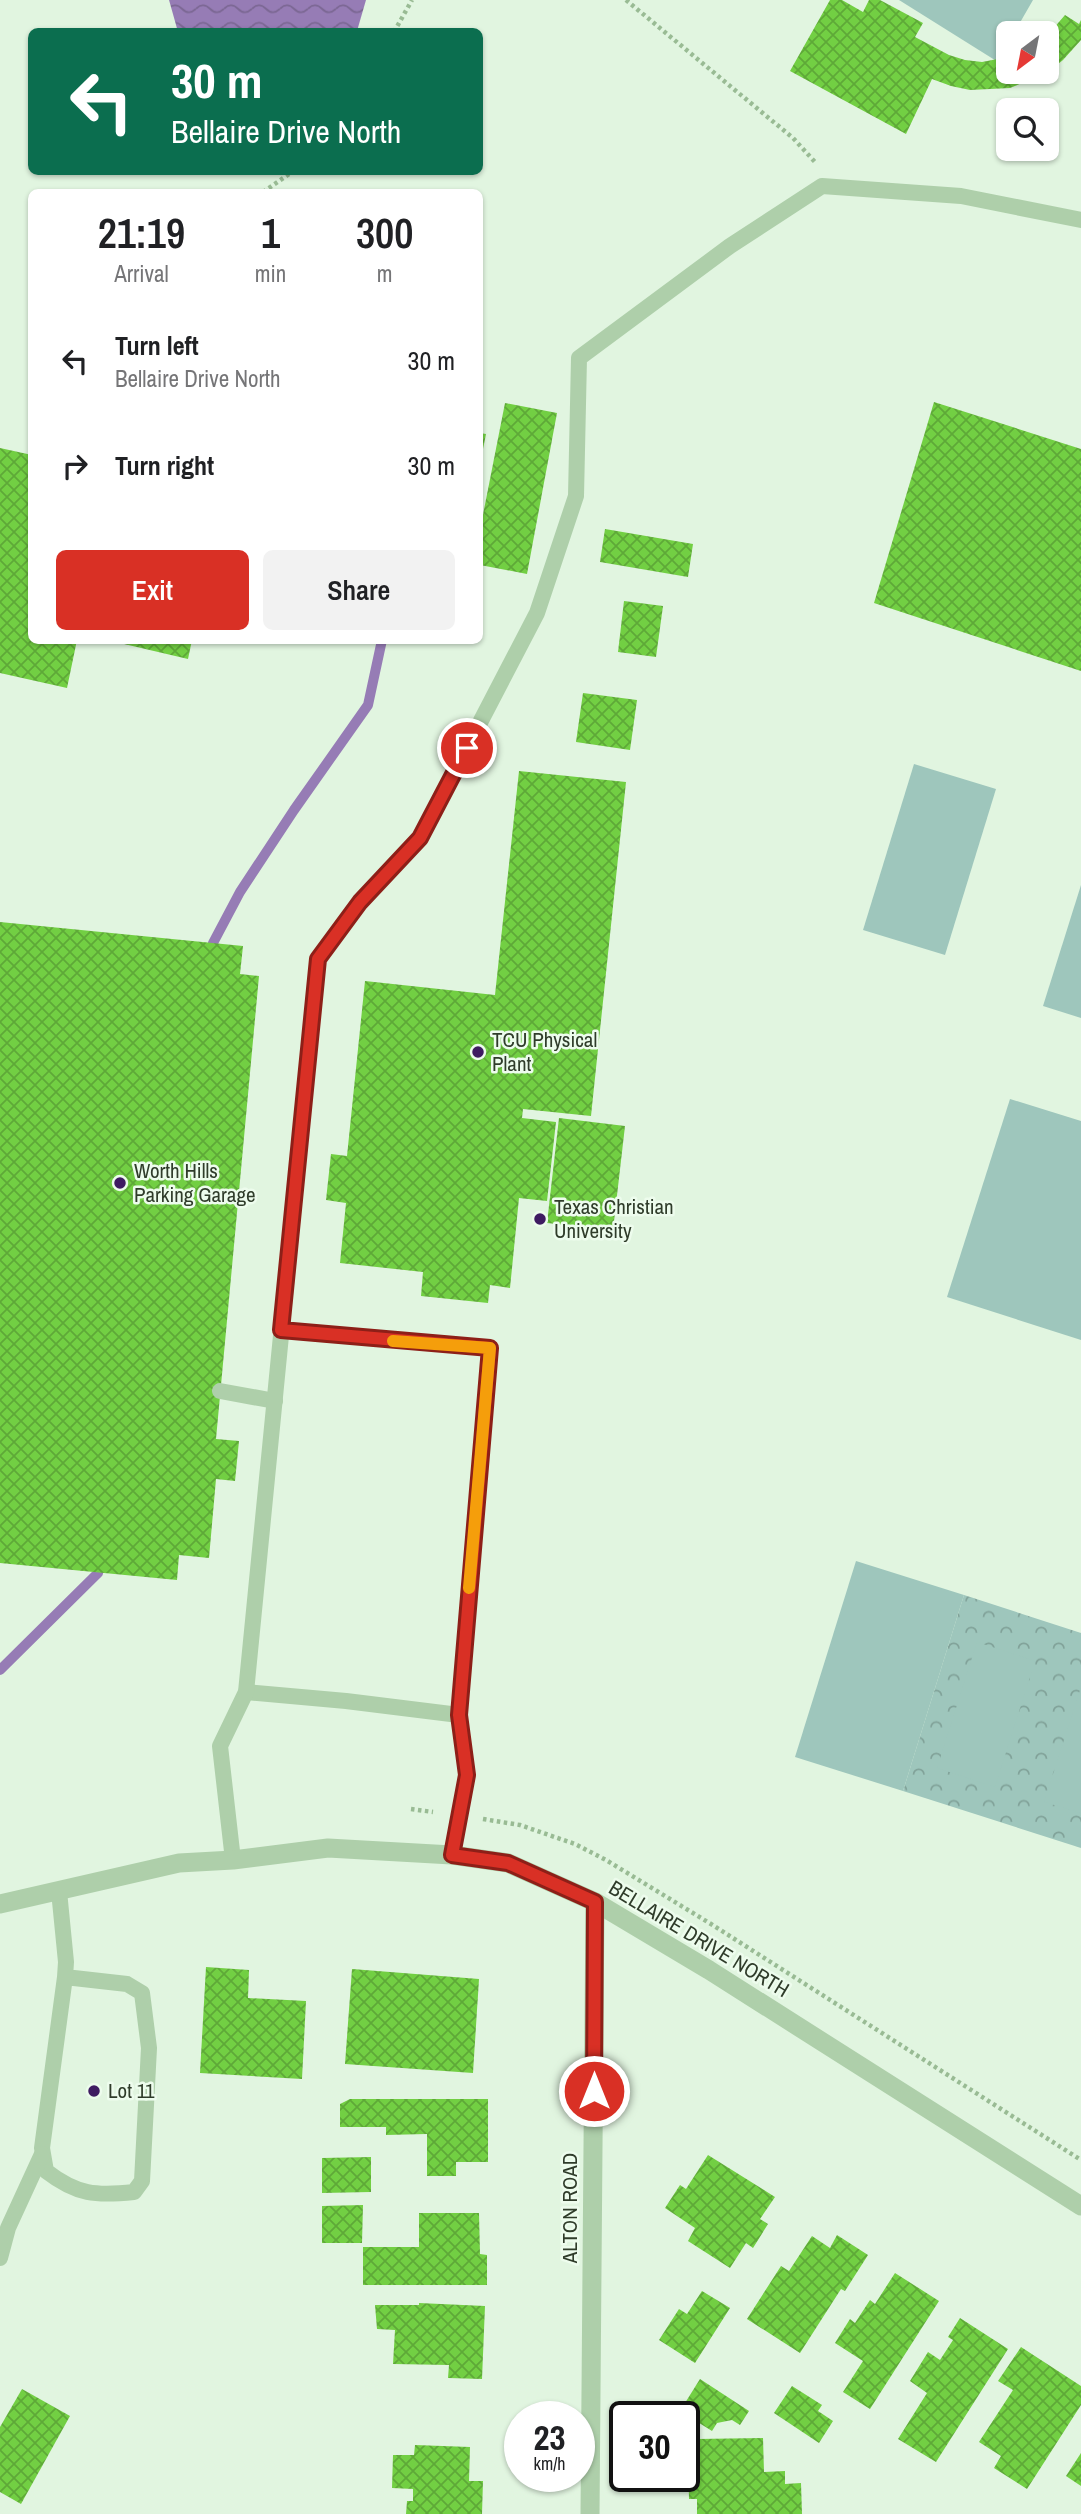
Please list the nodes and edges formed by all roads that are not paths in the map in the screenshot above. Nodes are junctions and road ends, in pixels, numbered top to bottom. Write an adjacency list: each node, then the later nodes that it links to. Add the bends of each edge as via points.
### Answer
1 (1081, 220): 2 (lane, via 961,196 822,186 730,246 579,358 576,496 537,613 420,838 360,902 318,959)
2 (281, 1330): 4 (lane); 6 (lane, via 490,1348)
3 (220, 1391): 4 (lane)
4 (275, 1401): 5 (lane)
5 (246, 1692): 6 (lane); 8 (lane, via 220,1746)
6 (459, 1715): 7 (lane, via 467,1775)
7 (452, 1855): 8 (street, BELLAIRE DRIVE NORTH, via 328,1848); 10 (street, BELLAIRE DRIVE NORTH, via 508,1863)
8 (233, 1860): 9 (street, BELLAIRE DRIVE NORTH, via 179,1863)
9 (59, 1891): 11 (street, BELLAIRE DRIVE NORTH); 12 (lane)
10 (595, 1902): 14 (street, BELLAIRE DRIVE NORTH); 16 (street, ALTON ROAD)
11 (0, 1904)
12 (65, 1977): 13 (lane); 13 (lane, via 127,1984 142,1993 149,2048 142,2180 134,2192 100,2195 64,2185 46,2171)
13 (43, 2154): 15 (lane, via 8,2228)
14 (1081, 2206)
15 (0, 2258)
16 (590, 2514)

